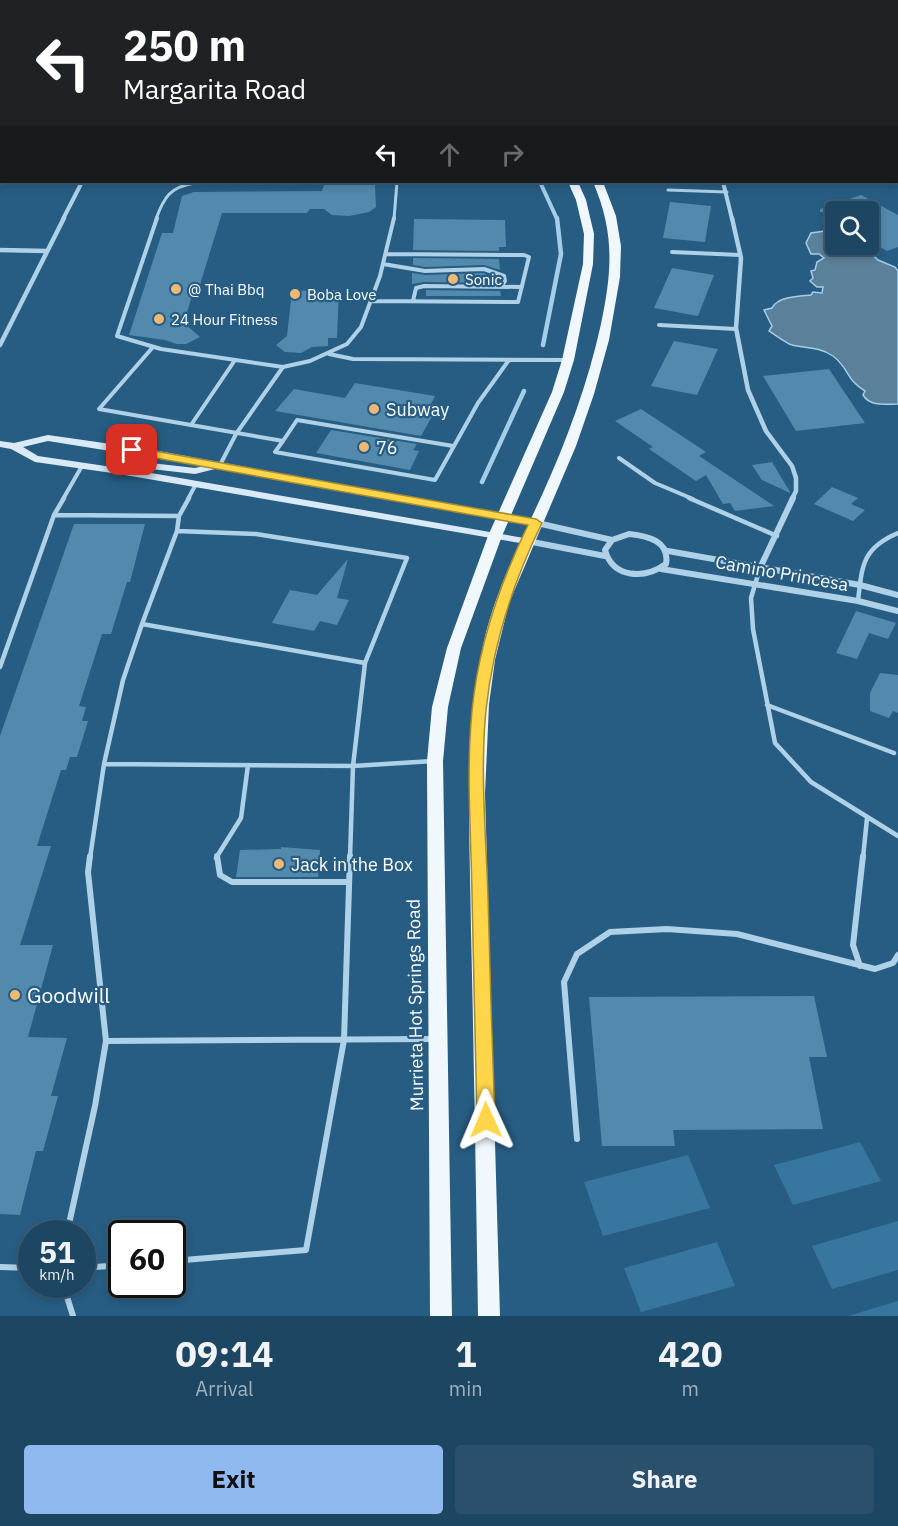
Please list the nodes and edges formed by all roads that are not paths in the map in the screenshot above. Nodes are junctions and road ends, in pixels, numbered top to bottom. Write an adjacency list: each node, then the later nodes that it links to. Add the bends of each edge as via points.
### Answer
1 (81, 183): 10 (street)
2 (195, 183): 22 (lane, via 182,185 163,200 117,336)
3 (397, 183): 12 (lane)
4 (573, 183): 26 (main road, Murrieta Hot Springs Road, via 589,234 588,264)
5 (598, 183): 42 (main road, via 612,212 617,237 617,261 604,337 585,404)
6 (723, 183): 8 (street)
7 (668, 190): 8 (lane)
8 (727, 192): 13 (street)
9 (0, 250): 10 (street)
10 (46, 251): 21 (street)
11 (672, 252): 13 (lane)
12 (386, 254): 14 (lane); 16 (lane, via 524,255 529,257)
13 (740, 255): 20 (street)
14 (383, 264): 15 (lane, via 416,270 489,270 504,276); 17 (lane)
15 (501, 287): 16 (lane); 18 (lane, via 424,286 416,288)
16 (522, 287): 18 (lane, via 518,302)
17 (371, 301): 18 (lane); 23 (lane, via 361,327 347,344)
18 (413, 301)
19 (659, 325): 20 (lane)
20 (736, 329): 46 (street, via 755,410 796,478 796,491)
21 (0, 345)
22 (153, 347): 24 (lane); 28 (lane, via 99,409)
23 (327, 354): 25 (lane, via 353,359); 27 (lane)
24 (235, 360): 27 (lane); 28 (lane)
25 (509, 360): 26 (lane); 33 (lane)
26 (568, 360): 41 (main road, Murrieta Hot Springs Road)
27 (283, 367): 29 (lane)
28 (191, 425): 29 (lane)
29 (236, 434): 30 (lane); 35 (lane)
30 (283, 441): 33 (lane, via 297,420); 33 (lane, via 275,452 435,480)
31 (0, 444): 32 (main road)
32 (14, 446): 35 (main road, via 48,438); 36 (main road, via 35,459)
33 (453, 446)
34 (619, 458): 46 (lane, via 655,483)
35 (220, 465): 37 (main road, via 195,471 142,465); 41 (main road)
36 (82, 466): 37 (main road); 39 (lane)
37 (119, 471): 38 (main road)
38 (196, 484): 40 (lane); 45 (main road)
39 (54, 515): 40 (lane); 60 (lane)
40 (178, 516): 43 (lane)
41 (504, 517): 42 (main road); 45 (main road, Murrieta Hot Springs Road)
42 (536, 523): 47 (street, Camino Princesa); 48 (main road)
43 (177, 531): 58 (lane); 59 (lane, via 256,534 407,558)
44 (898, 533): 54 (lane, via 869,549)
45 (495, 536): 48 (main road); 63 (main road, Murrieta Hot Springs Road, via 454,648 441,707)
46 (777, 536): 51 (street)
47 (612, 540): 49 (street, Camino Princesa, via 629,534 649,536); 50 (street, via 604,550)
48 (526, 541): 50 (street, Camino Princesa); 83 (main road, via 499,613 479,711 477,794)
49 (668, 551): 51 (street, Camino Princesa); 52 (street)
50 (605, 556): 52 (street, Camino Princesa, via 615,568 633,574)
51 (760, 568): 53 (lane); 54 (street, Camino Princesa)
52 (661, 569): 53 (street, Camino Princesa)
53 (755, 584): 56 (street, Camino Princesa); 61 (lane, via 750,598 753,629)
54 (860, 585): 55 (street, Camino Princesa); 56 (lane)
55 (898, 595)
56 (858, 601): 57 (street, Camino Princesa)
57 (898, 611)
58 (142, 624): 59 (lane); 64 (lane, via 123,680)
59 (365, 663): 66 (lane)
60 (0, 667)
61 (767, 705): 62 (lane); 67 (lane, via 775,743 811,782)
62 (894, 753)
63 (435, 761): 66 (lane); 72 (main road, Murrieta Hot Springs Road)
64 (104, 764): 65 (lane); 74 (lane, via 87,872)
65 (249, 765): 66 (lane); 69 (lane, via 241,818 216,858 220,875 232,882)
66 (352, 766): 69 (lane)
67 (867, 818): 68 (lane); 71 (lane, via 853,945)
68 (898, 836)
69 (349, 882): 73 (lane)
70 (898, 955): 71 (lane, via 893,963 874,969)
71 (860, 966): 75 (lane, via 728,933 667,929 610,932 577,954 564,982)
72 (439, 1039): 73 (lane); 82 (main road, Murrieta Hot Springs Road)
73 (344, 1040): 74 (lane); 77 (lane, via 306,1250)
74 (106, 1041): 76 (lane)
75 (577, 1139)
76 (70, 1220)
77 (186, 1260)
78 (0, 1267): 79 (lane)
79 (18, 1268)
80 (67, 1298): 81 (lane)
81 (73, 1316)
82 (441, 1316)
83 (489, 1316)

